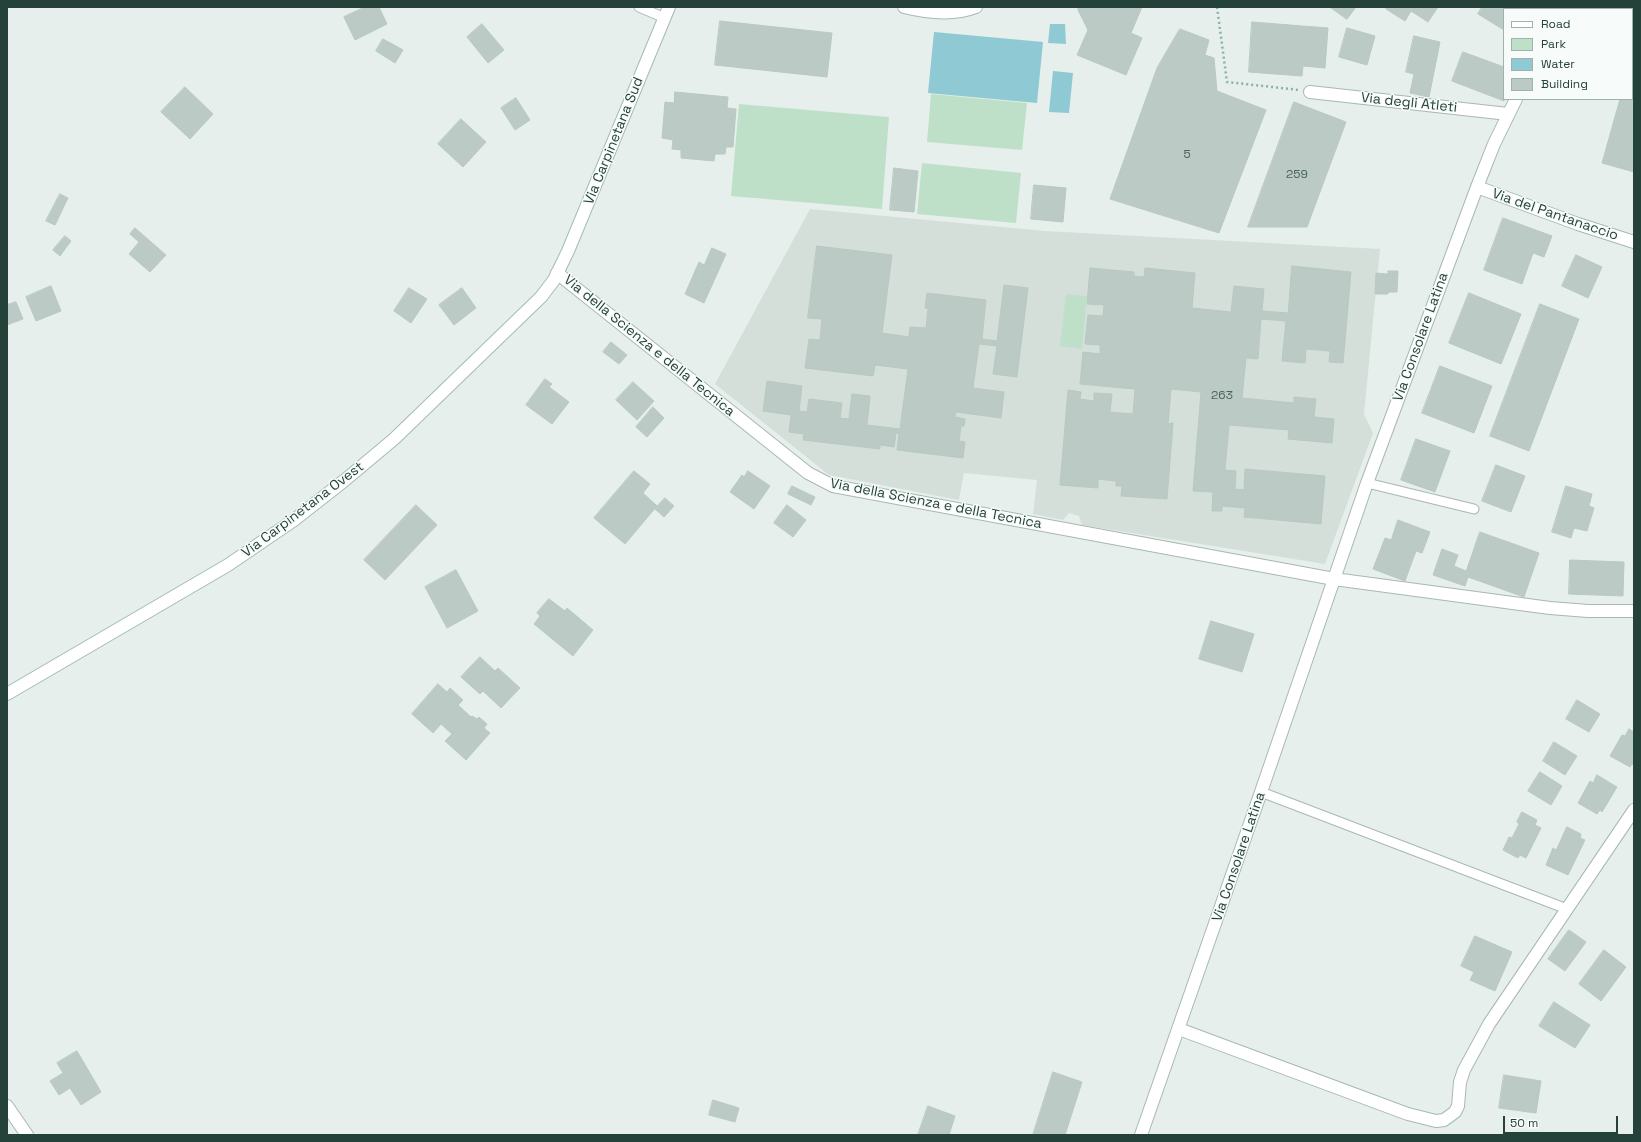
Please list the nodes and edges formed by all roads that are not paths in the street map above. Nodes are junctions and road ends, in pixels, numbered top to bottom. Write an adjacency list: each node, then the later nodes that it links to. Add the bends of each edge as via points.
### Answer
1 (640, 7): 4 (lane)
2 (904, 7): 3 (street, via 931,12 950,12)
3 (976, 7)
4 (667, 12): 10 (street, Via Carpinetana Sud, via 594,192)
5 (1310, 92): 7 (street, Via degli Atleti)
6 (1515, 100): 7 (street, Via Consolare Latina)
7 (1508, 114): 8 (street, Via Consolare Latina)
8 (1477, 187): 9 (street, Via del Pantanaccio); 11 (street, Via Consolare Latina)
9 (1634, 242)
10 (557, 273): 13 (street, Via della Scienza e della Tecnica, via 815,478 845,489); 15 (street, Via Carpinetana Ovest, via 540,297 407,427 321,499 244,555)
11 (1368, 483): 12 (lane); 13 (street, Via Consolare Latina)
12 (1474, 509)
13 (1334, 579): 14 (street, via 1550,608); 16 (street, Via Consolare Latina)
14 (1634, 611)
15 (7, 694)
16 (1261, 792): 18 (lane); 19 (street, Via Consolare Latina)
17 (1634, 810): 18 (street)
18 (1567, 909): 19 (street, via 1489,1024 1464,1070 1458,1106 1455,1112 1444,1120 1436,1121 1408,1114)
19 (1179, 1029): 22 (street, Via Consolare Latina)
20 (7, 1106): 21 (street)
21 (27, 1135)
22 (1141, 1135)

